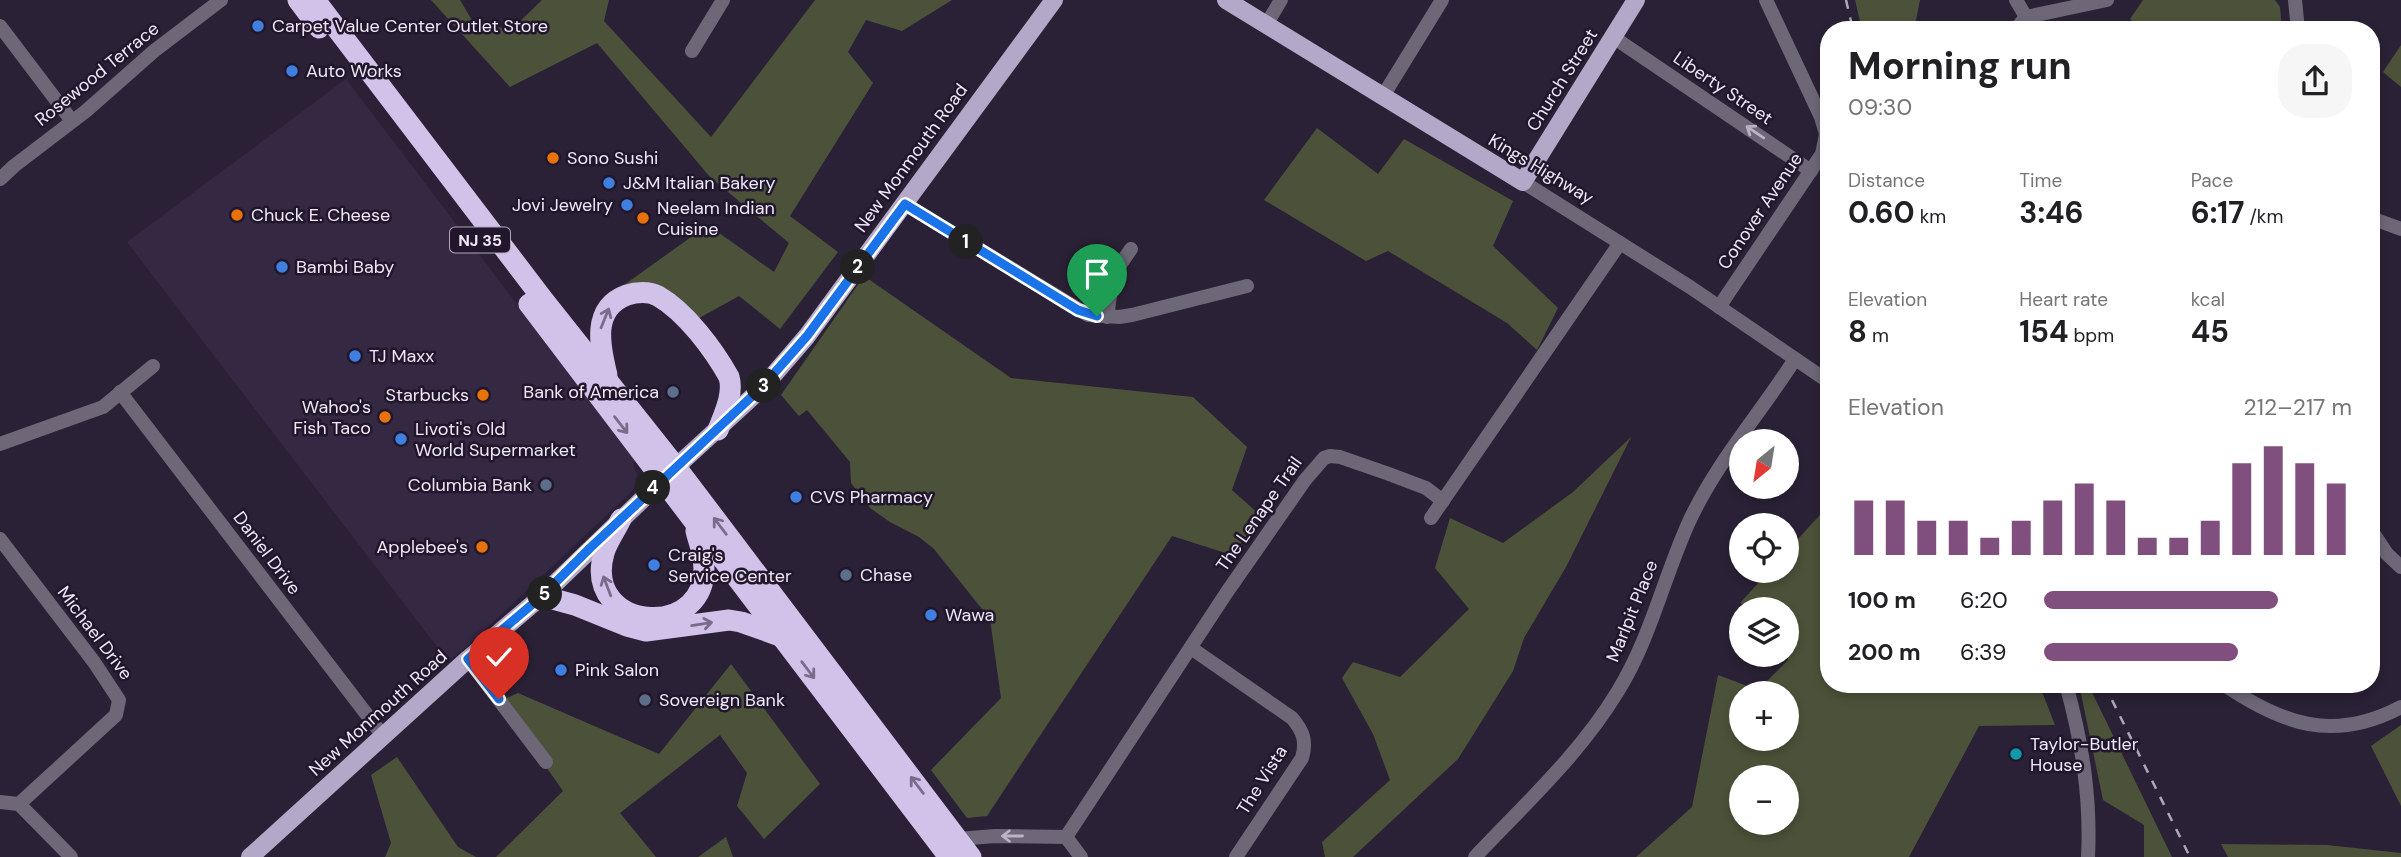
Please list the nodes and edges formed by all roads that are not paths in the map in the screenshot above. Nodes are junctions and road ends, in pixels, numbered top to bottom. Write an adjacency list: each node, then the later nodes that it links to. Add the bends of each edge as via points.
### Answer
1 (221, 0): 23 (street, Rosewood Terrace)
2 (298, 0): 43 (highway, NJ 35, one-way to 43)
3 (315, 0): 39 (highway, NJ 35)
4 (723, 0): 20 (street)
5 (1054, 0): 28 (main road, New Monmouth Road)
6 (1226, 0): 17 (main road, Kings Highway)
7 (1281, 0): 17 (street)
8 (1442, 0): 21 (street)
9 (1636, 0): 19 (main road, Church Street)
10 (1766, 0): 22 (street, Conover Avenue)
11 (2016, 0): 14 (street)
12 (2107, 0): 14 (street)
13 (2295, 0): 16 (street)
14 (2026, 18): 15 (street)
15 (2023, 21)
16 (2297, 21)
17 (1266, 25): 21 (main road, Kings Highway)
18 (0, 26): 23 (street)
19 (1613, 37): 25 (street, Liberty Street, one-way to 19); 27 (main road, Church Street)
20 (692, 51)
21 (1383, 96): 27 (main road, Kings Highway)
22 (1820, 115)
23 (72, 121): 26 (street, Rosewood Terrace)
24 (1820, 158): 25 (street, Conover Avenue)
25 (1811, 171): 34 (street, Conover Avenue)
26 (0, 179)
27 (1523, 182): 31 (street, Kings Highway)
28 (905, 204): 35 (street, via 1078,310); 41 (main road, New Monmouth Road, via 799,346)
29 (2380, 221): 30 (street)
30 (2401, 229)
31 (1620, 243): 34 (street, Kings Highway); 44 (street)
32 (1131, 249): 35 (street, via 1113,275)
33 (1247, 286): 35 (street)
34 (1719, 307): 36 (street, Kings Highway)
35 (1107, 317)
36 (1795, 359): 38 (street, Kings Highway); 69 (street, Marlpit Place, via 1704,492 1676,551 1648,631 1618,691 1570,757)
37 (153, 366): 40 (street)
38 (1820, 376)
39 (610, 383): 41 (highway, one-way to 41, via 599,347 606,313 625,296 659,297 696,331 729,377 728,404); 43 (highway, NJ 35)
40 (120, 392): 42 (street, via 103,407); 58 (street, Daniel Drive)
41 (718, 430): 43 (main road, New Monmouth Road)
42 (0, 444)
43 (669, 473): 46 (main road, New Monmouth Road); 47 (highway, NJ 35); 63 (highway, NJ 35, one-way to 43)
44 (1443, 501): 45 (street); 53 (street, The Lenape Trail, via 1426,488 1377,470 1340,457 1324,458)
45 (1431, 518)
46 (621, 519): 47 (highway, one-way to 46, via 704,559 699,588 687,606 656,619 629,613 606,589 604,553); 51 (main road, New Monmouth Road)
47 (693, 519): 52 (highway, NJ 35)
48 (0, 539): 61 (street, Michael Drive, via 120,700 116,715)
49 (2380, 544): 50 (street)
50 (2401, 567)
51 (542, 596): 52 (highway, one-way to 52, via 646,631 729,620); 54 (main road, New Monmouth Road)
52 (783, 637): 63 (highway, NJ 35, one-way to 63)
53 (1191, 648): 62 (street, The Lenape Trail); 68 (street, The Vista, via 1292,718 1303,733 1302,758)
54 (468, 659): 58 (main road, New Monmouth Road); 59 (street)
55 (2068, 693): 70 (street, via 2084,761)
56 (2237, 693): 57 (street, via 2271,714 2314,725 2351,724)
57 (2401, 707)
58 (384, 737): 65 (main road, New Monmouth Road)
59 (546, 762)
60 (0, 802): 61 (street)
61 (19, 804): 64 (street)
62 (1066, 837): 63 (street, one-way to 63, via 995,835); 67 (street)
63 (954, 848): 66 (highway, NJ 35)
64 (71, 857)
65 (250, 857)
66 (971, 857)
67 (1081, 857)
68 (1236, 857)
69 (1475, 857)
70 (2088, 857)

